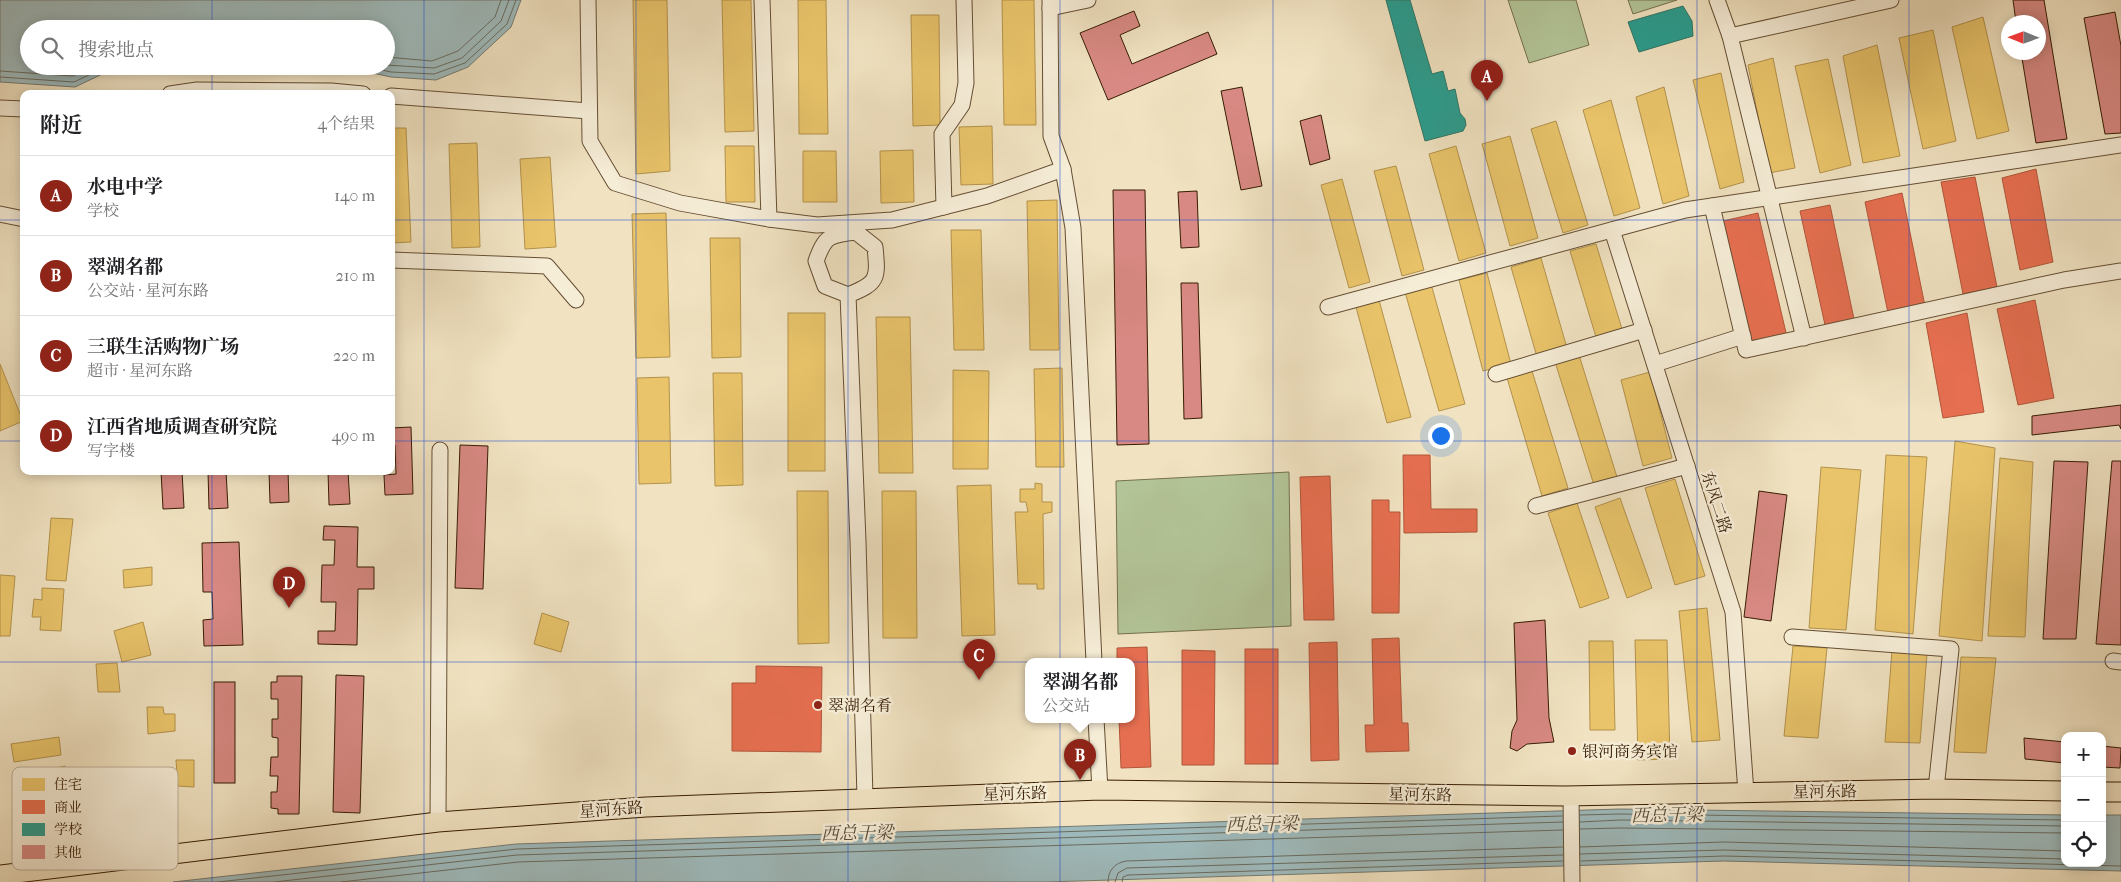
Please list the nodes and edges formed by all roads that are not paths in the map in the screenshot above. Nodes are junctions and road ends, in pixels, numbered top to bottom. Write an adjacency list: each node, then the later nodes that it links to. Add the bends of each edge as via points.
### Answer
1 (588, 0): 12 (street)
2 (762, 0): 20 (street)
3 (964, 0): 16 (street, via 966,82 962,105 942,134)
4 (1088, 0): 7 (street)
5 (1717, 0): 8 (street)
6 (1891, 0): 8 (street)
7 (1050, 4): 14 (street, via 1051,136)
8 (1730, 36): 15 (street)
9 (395, 96): 12 (street)
10 (0, 108): 11 (street)
11 (20, 109)
12 (589, 111): 20 (street, via 590,142 615,183 680,203)
13 (2121, 145): 15 (street)
14 (1063, 168): 16 (street, via 987,196); 36 (street, via 1073,228)
15 (1770, 198): 17 (street); 29 (street)
16 (944, 206): 20 (street, via 892,220 817,225)
17 (1712, 206): 21 (street); 28 (street)
18 (0, 214): 19 (street)
19 (20, 218)
20 (769, 219)
21 (1612, 230): 26 (street); 27 (street, 东风二路)
22 (395, 260): 25 (street, via 547,266)
23 (2121, 271): 29 (street, via 2064,280)
24 (848, 295): 24 (street, via 825,286 816,262 822,244 832,235 856,232 875,248 877,273 867,288); 44 (street)
25 (576, 300)
26 (1328, 306)
27 (1644, 330): 30 (street, 东风二路); 31 (street)
28 (1743, 336): 29 (street, via 1746,350); 30 (street)
29 (1804, 338)
30 (1655, 364): 33 (street, 东风二路)
31 (1496, 374)
32 (440, 450): 46 (street)
33 (1687, 466): 34 (street); 43 (street, 东风二路, via 1733,612)
34 (1536, 506)
35 (1792, 638): 38 (street, via 1951,649)
36 (1094, 658)
37 (1096, 723): 39 (street)
38 (1936, 789): 40 (main road, 星河东路); 43 (main road, 星河东路)
39 (1100, 790): 44 (main road, 星河东路); 45 (main road, 星河东路)
40 (2061, 792)
41 (2106, 792): 42 (main road)
42 (2121, 792)
43 (1746, 793): 45 (main road, 星河东路)
44 (864, 798): 46 (main road, 星河东路, via 646,807)
45 (1571, 801): 50 (street)
46 (438, 822): 47 (main road, 星河东路)
47 (178, 853)
48 (41, 870): 49 (main road, 星河东路)
49 (0, 875)
50 (1572, 882)

